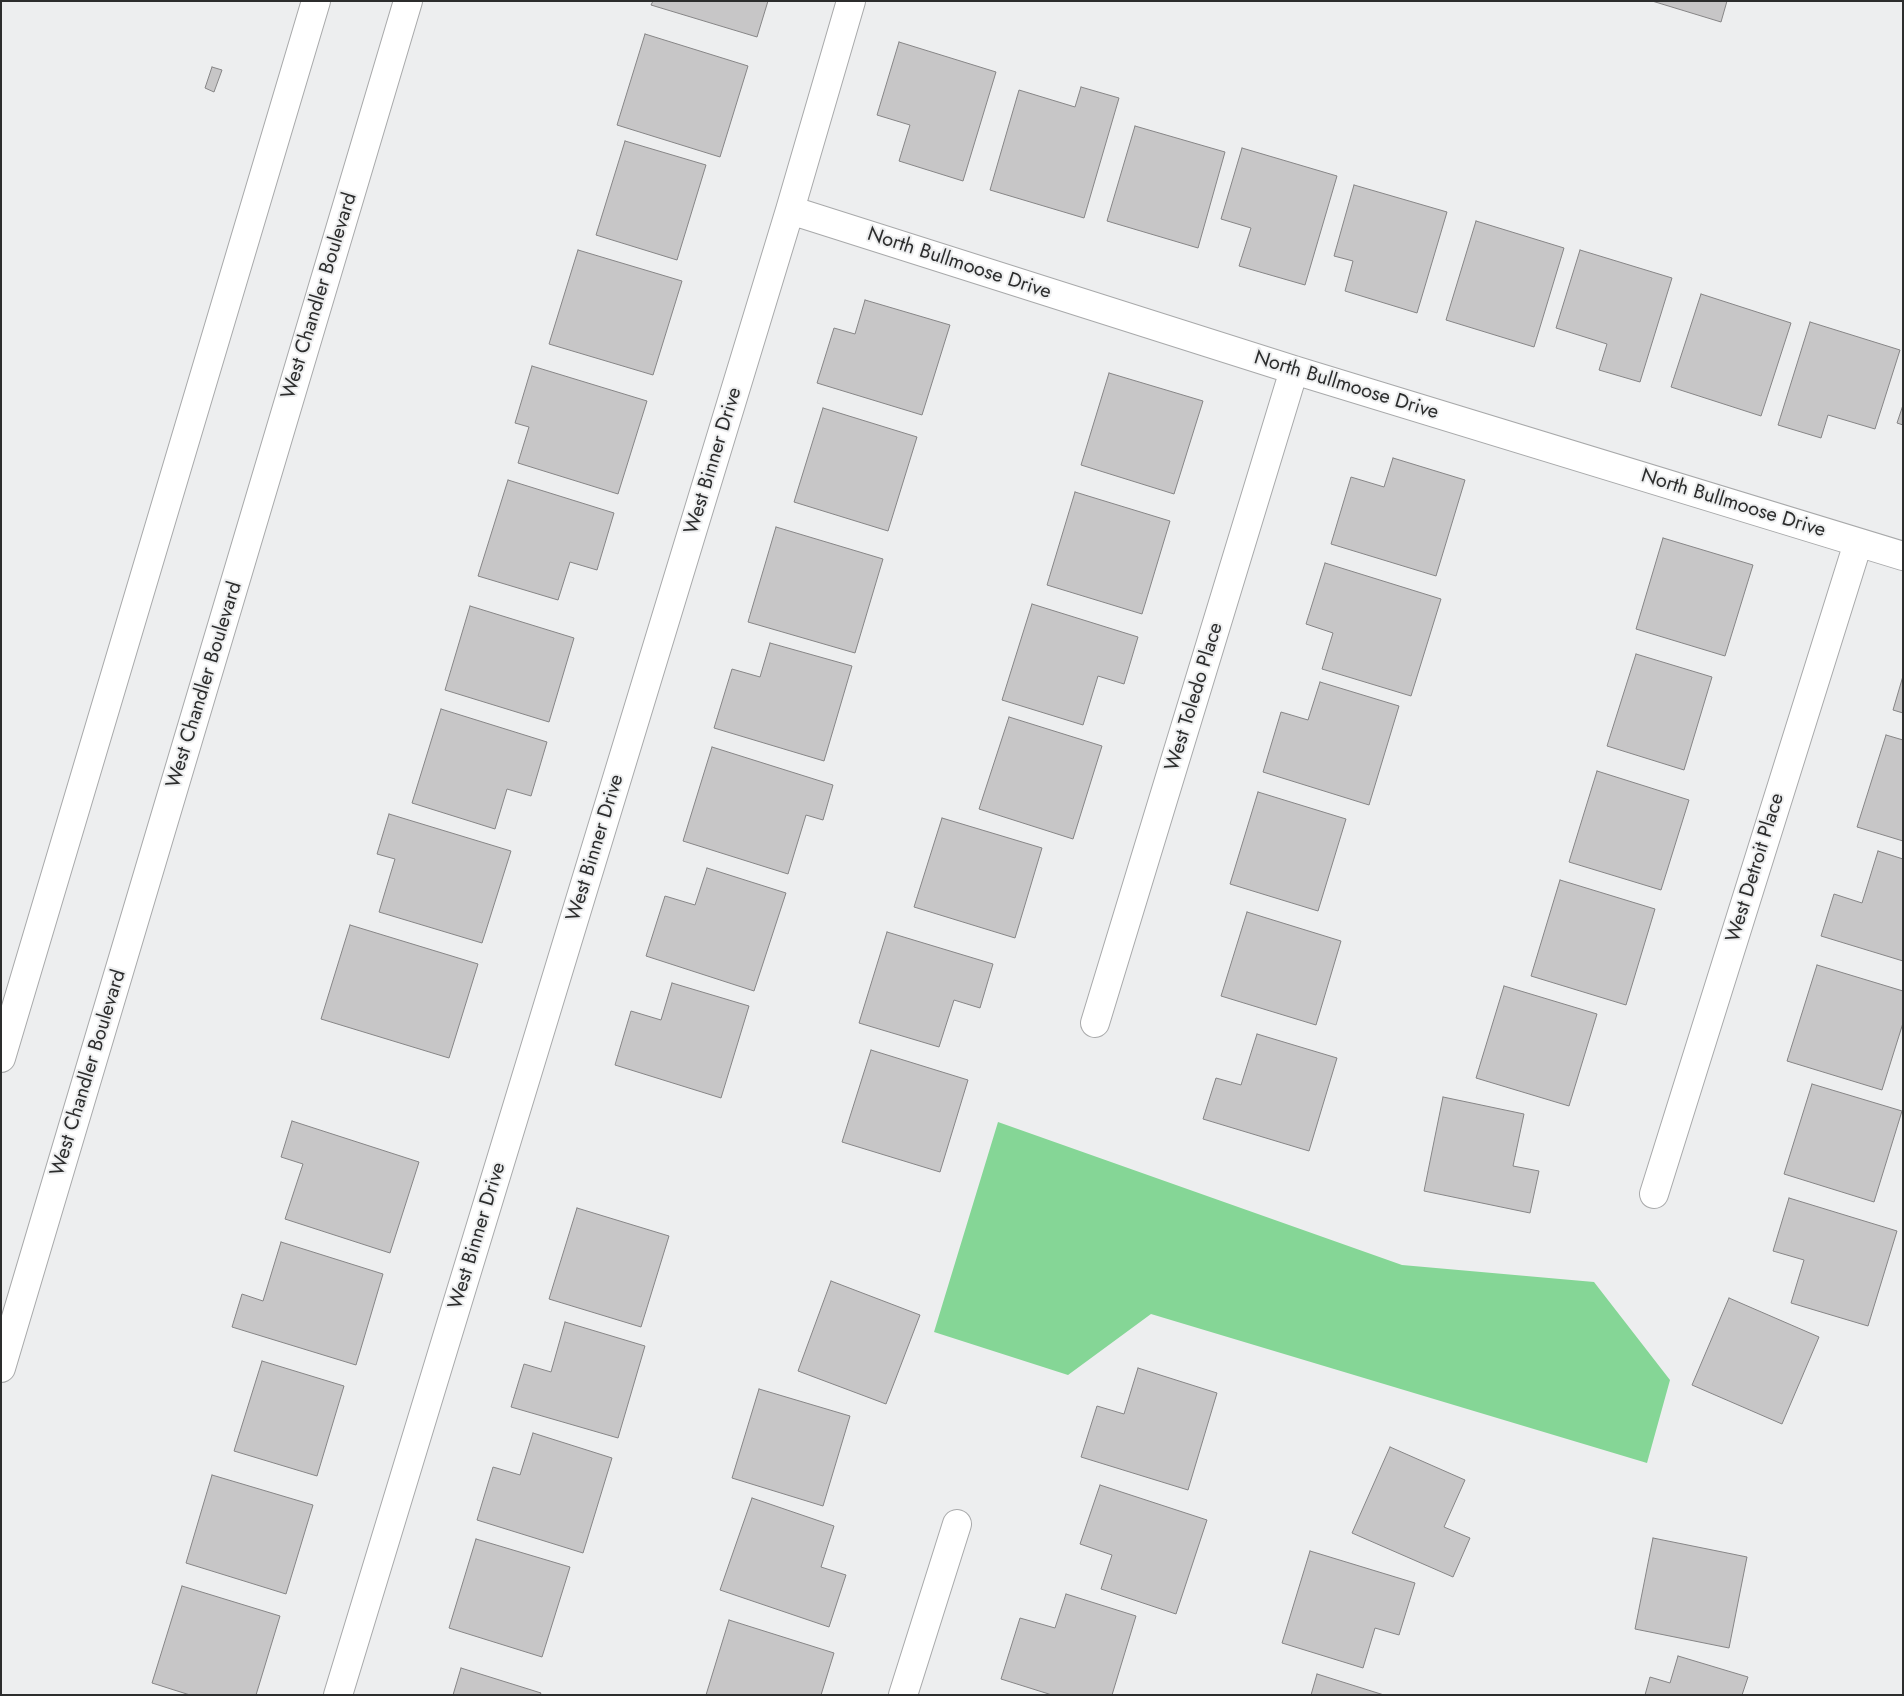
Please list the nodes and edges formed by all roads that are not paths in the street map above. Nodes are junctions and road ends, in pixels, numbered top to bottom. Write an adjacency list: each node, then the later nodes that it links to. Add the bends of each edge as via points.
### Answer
1 (316, 1): 9 (street)
2 (408, 1): 11 (street, West Chandler Boulevard)
3 (851, 1): 4 (street, West Binner Drive)
4 (790, 210): 5 (street, North Bullmoose Drive); 13 (street, West Binner Drive)
5 (1294, 370): 6 (street, North Bullmoose Drive); 8 (street, West Toledo Place)
6 (1858, 543): 7 (street, North Bullmoose Drive); 10 (street, West Detroit Place)
7 (1903, 556)
8 (1095, 1023)
9 (1, 1058)
10 (1654, 1194)
11 (1, 1368)
12 (957, 1524): 14 (street)
13 (338, 1695)
14 (903, 1695)

